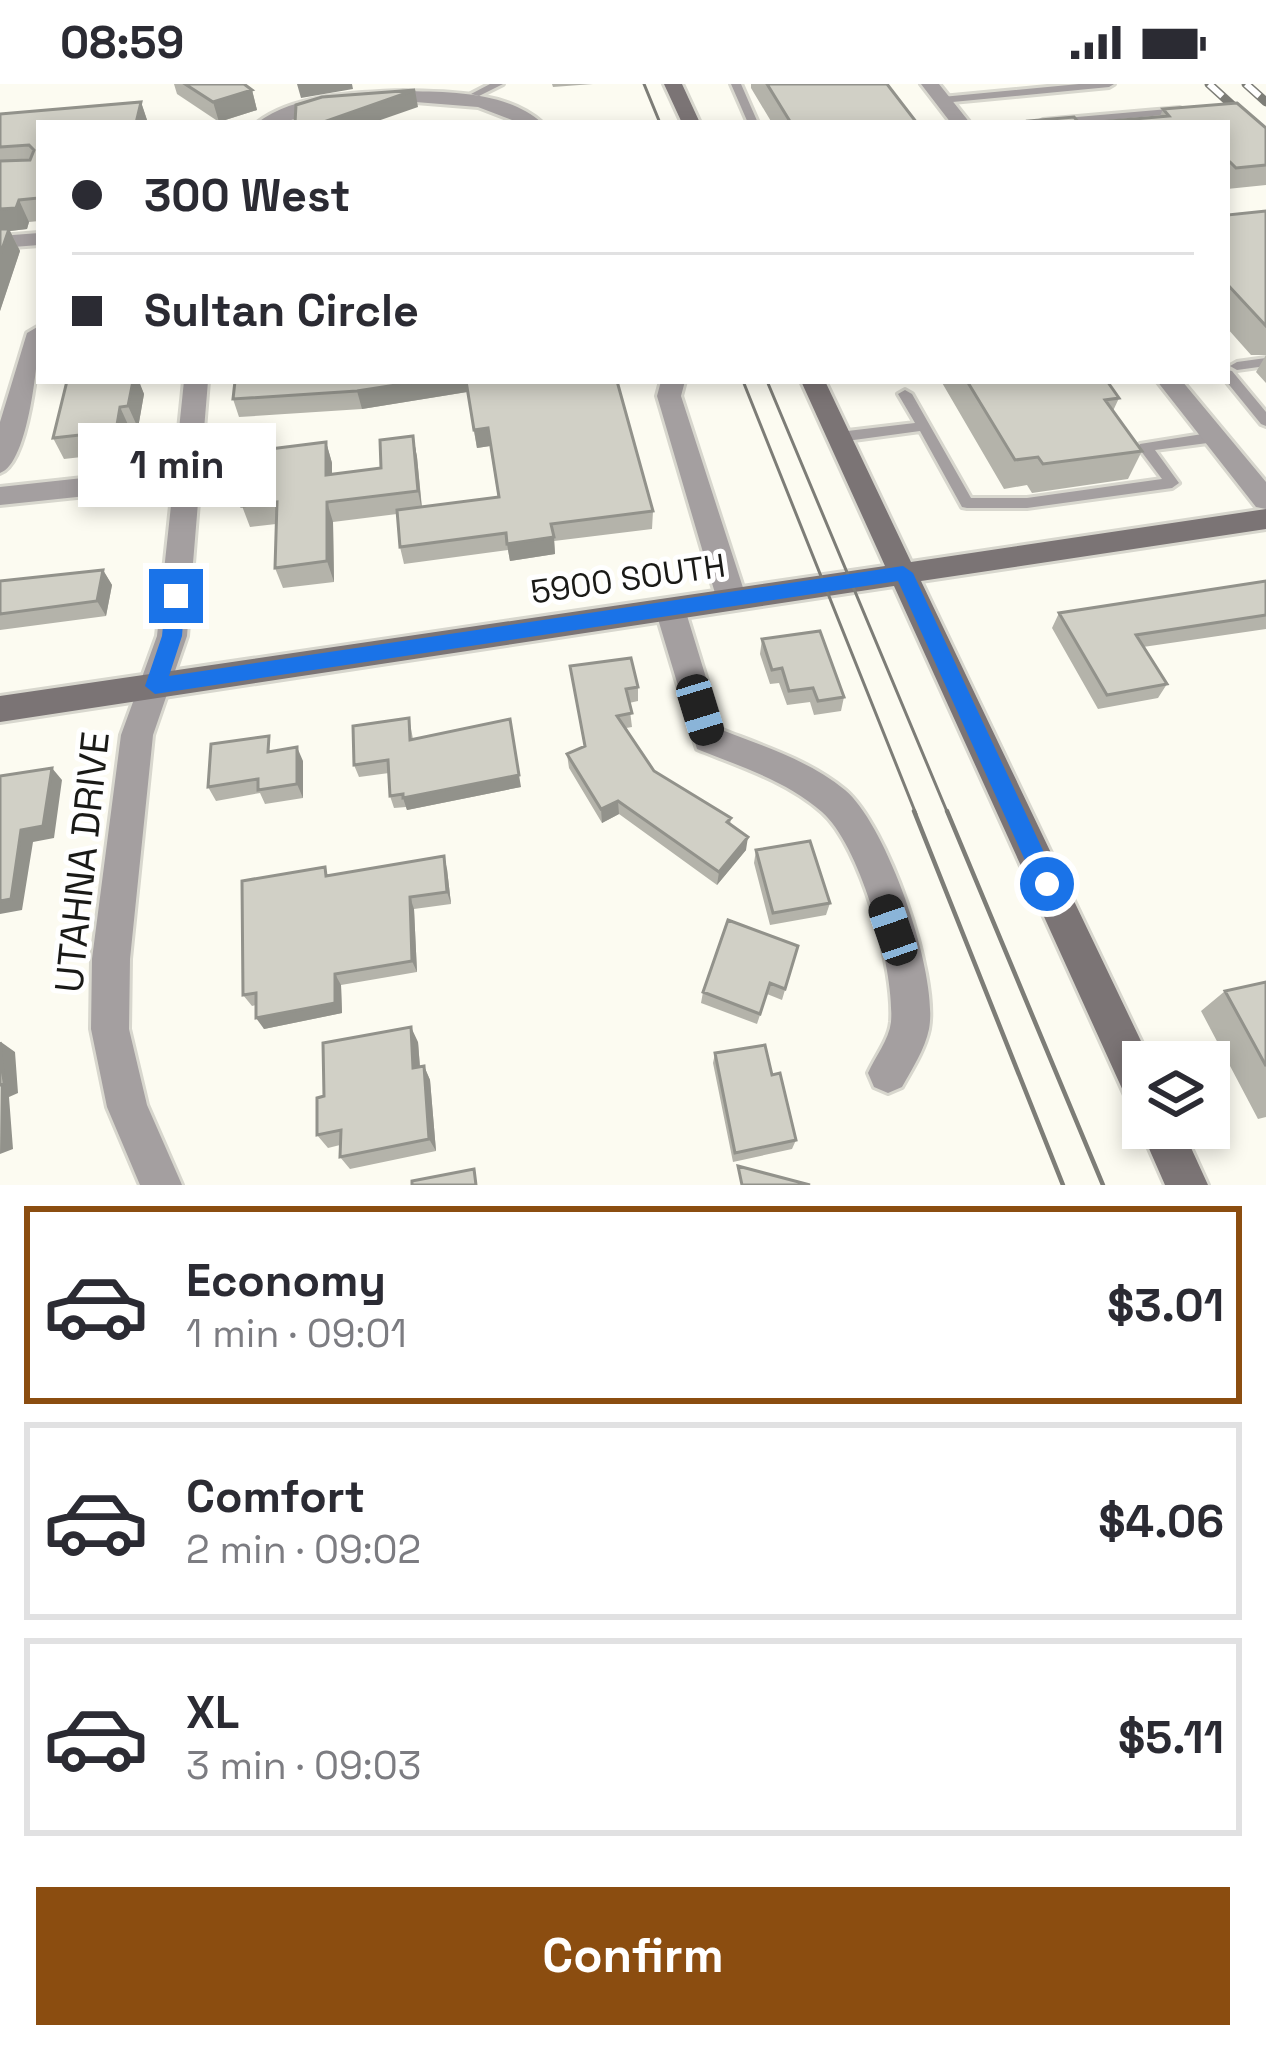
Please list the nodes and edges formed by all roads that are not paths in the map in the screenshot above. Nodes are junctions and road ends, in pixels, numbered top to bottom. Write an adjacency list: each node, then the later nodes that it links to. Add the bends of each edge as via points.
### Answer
1 (497, 84): 8 (lane)
2 (673, 84): 13 (street)
3 (736, 84): 14 (lane)
4 (1109, 84): 5 (lane)
5 (1075, 87): 7 (lane); 10 (lane)
6 (400, 88): 8 (street); 11 (street, via 302,100)
7 (936, 92): 15 (street)
8 (476, 94): 12 (street)
9 (1189, 111): 10 (lane)
10 (1105, 118): 16 (lane)
11 (271, 120)
12 (529, 120)
13 (691, 120)
14 (752, 120)
15 (959, 120)
16 (1080, 120)
17 (36, 239): 18 (street)
18 (0, 242)
19 (36, 343): 31 (street)
20 (1266, 362): 21 (lane)
21 (1230, 365): 27 (lane)
22 (196, 384): 32 (street, UTAHNA DRIVE)
23 (672, 384): 37 (street, via 669,396)
24 (814, 384): 29 (street)
25 (1171, 384): 30 (street)
26 (905, 394): 28 (lane)
27 (1266, 421)
28 (924, 426): 29 (lane); 30 (lane, via 967,503 1172,483 1145,447)
29 (839, 437): 36 (street)
30 (1215, 437): 34 (street)
31 (0, 464)
32 (187, 476): 33 (street); 39 (street, UTAHNA DRIVE, via 172,636)
33 (0, 496)
34 (1266, 500)
35 (1266, 519): 36 (street, 5900 SOUTH)
36 (903, 573): 37 (street, 5900 SOUTH); 41 (street)
37 (732, 600): 38 (street, 5900 SOUTH)
38 (670, 610): 39 (street, 5900 SOUTH); 42 (street, via 708,739 826,796 862,841 908,974 910,1027)
39 (155, 686): 40 (street, 5900 SOUTH); 44 (street, UTAHNA DRIVE, via 136,735 110,1029 127,1107)
40 (0, 709)
41 (1122, 1045)
42 (888, 1073)
43 (1171, 1149): 45 (street)
44 (161, 1185)
45 (1187, 1185)

